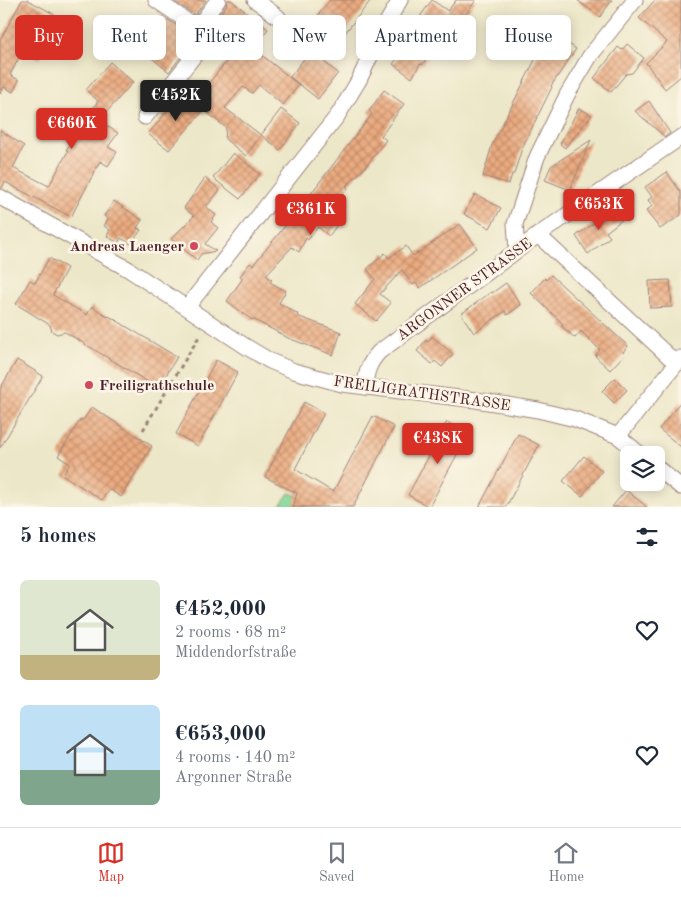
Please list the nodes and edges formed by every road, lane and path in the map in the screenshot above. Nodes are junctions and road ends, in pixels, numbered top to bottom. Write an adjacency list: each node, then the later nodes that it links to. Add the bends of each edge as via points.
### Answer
1 (156, 0): 6 (street)
2 (218, 0): 7 (street)
3 (255, 0): 8 (street)
4 (400, 0): 15 (street, via 338,115)
5 (635, 0): 14 (street, via 590,56 537,157 515,224)
6 (178, 15)
7 (207, 15)
8 (275, 15)
9 (191, 60): 10 (street)
10 (145, 117)
11 (681, 137): 13 (street, ARGONNER STRASSE)
12 (0, 197): 15 (street, FREILIGRATHSTRASSE, via 128,269)
13 (538, 235): 14 (street, ARGONNER STRASSE); 17 (street)
14 (517, 250): 18 (street, ARGONNER STRASSE, via 379,352 368,366)
15 (187, 307): 16 (street, FREILIGRATHSTRASSE)
16 (209, 322): 18 (street, FREILIGRATHSTRASSE, via 294,371); 19 (path)
17 (679, 361): 20 (street)
18 (365, 387): 20 (street, FREILIGRATHSTRASSE, via 538,410 575,419)
19 (144, 430)
20 (618, 436): 21 (street, FREILIGRATHSTRASSE)
21 (630, 446)
22 (665, 474): 23 (street)
23 (681, 487)

